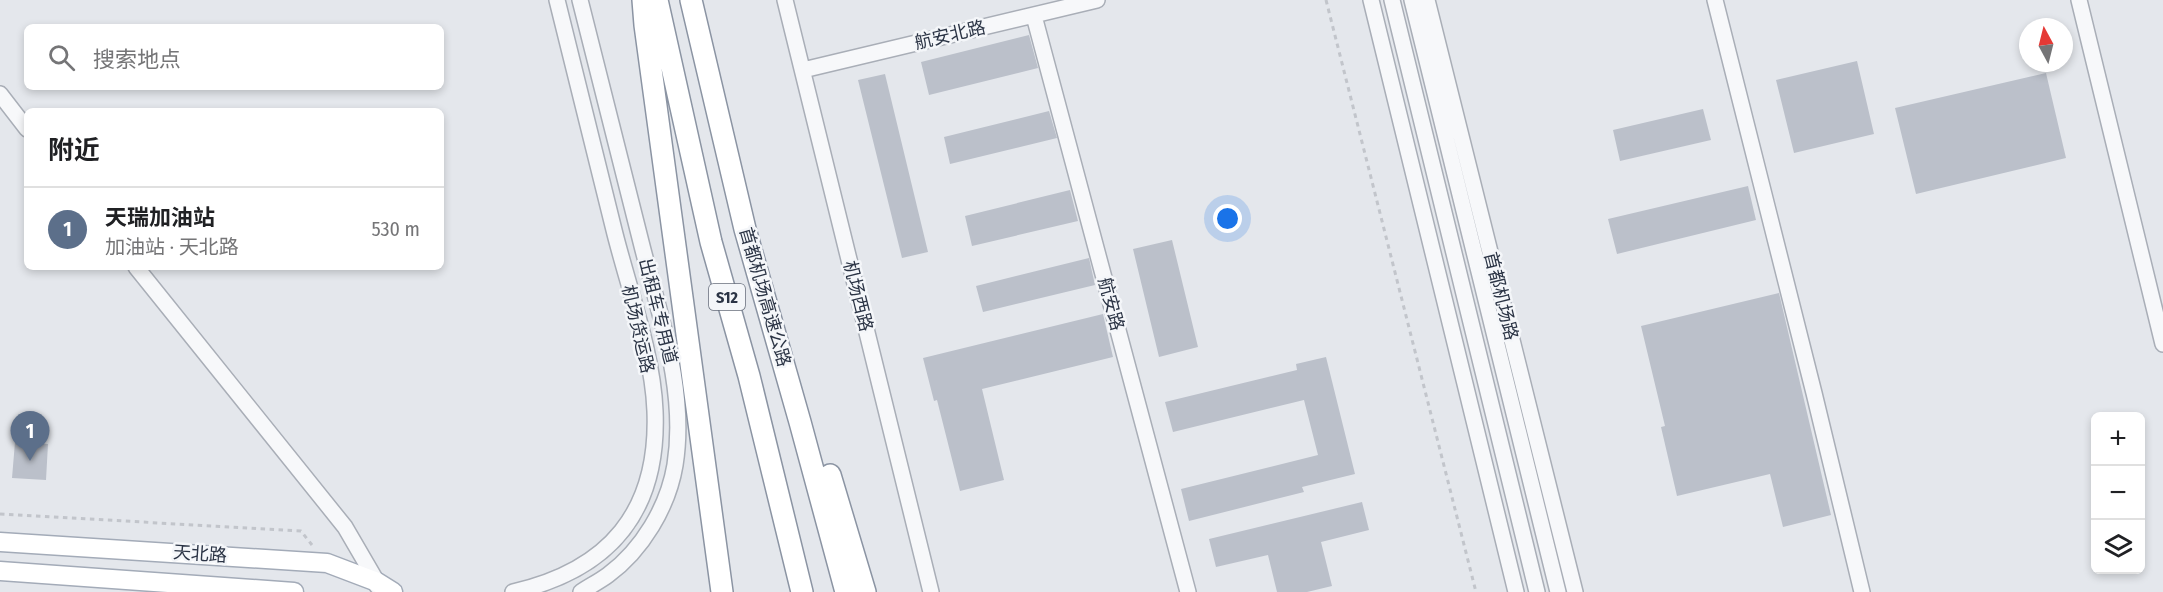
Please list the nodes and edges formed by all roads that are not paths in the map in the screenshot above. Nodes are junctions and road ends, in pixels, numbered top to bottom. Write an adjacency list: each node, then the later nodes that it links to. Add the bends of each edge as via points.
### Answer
1 (557, 0): 26 (street, 机场货运路, via 641,333 655,410 655,434 647,486 627,525 611,544 560,578)
2 (580, 0): 27 (street, 出租车专用道, via 666,339 678,426 675,466 664,504 654,522 634,552 609,575)
3 (644, 0): 28 (highway, via 664,176)
4 (657, 0): 23 (highway, 首都机场高速公路 / S12, via 709,231)
5 (691, 0): 18 (highway, 首都机场高速公路 / S12)
6 (785, 0): 15 (street, 机场西路)
7 (1097, 0): 14 (street, 航安北路)
8 (1371, 0): 33 (street)
9 (1392, 0): 34 (street, 首都机场路)
10 (1412, 0): 35 (street, 首都机场路)
11 (1427, 0): 36 (street, 首都机场路)
12 (1715, 0): 37 (street)
13 (2079, 0): 20 (street)
14 (1034, 16): 15 (street, 航安北路); 32 (street, 航安路)
15 (803, 70): 31 (street, 机场西路)
16 (0, 94): 17 (street)
17 (24, 125)
18 (745, 229): 29 (highway, 首都机场高速公路 / S12); 30 (highway, via 790,342)
19 (138, 270): 24 (street, via 345,527)
20 (2163, 344)
21 (0, 542): 24 (main road, 天北路, via 327,563)
22 (0, 571): 25 (main road, 天北路)
23 (801, 588)
24 (382, 589)
25 (294, 592)
26 (513, 592)
27 (581, 592)
28 (722, 592)
29 (846, 592)
30 (865, 592)
31 (931, 592)
32 (1188, 592)
33 (1516, 592)
34 (1537, 592)
35 (1558, 592)
36 (1575, 592)
37 (1862, 592)

